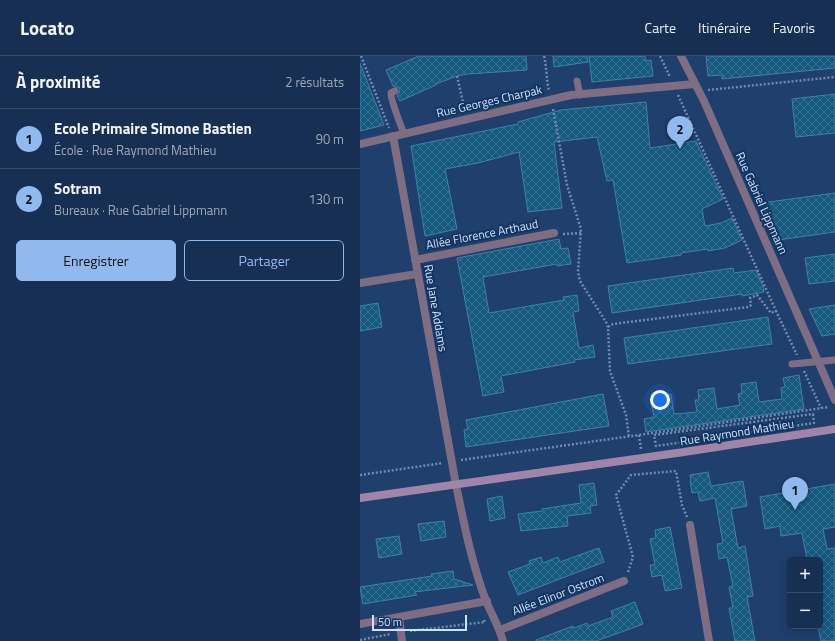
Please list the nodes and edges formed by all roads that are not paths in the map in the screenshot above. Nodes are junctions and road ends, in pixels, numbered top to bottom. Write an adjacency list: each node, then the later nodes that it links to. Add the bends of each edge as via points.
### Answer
1 (681, 56): 3 (street, Rue Gabriel Lippmann)
2 (577, 81): 5 (lane)
3 (697, 88): 5 (street, Rue Georges Charpak, via 674,86); 14 (street, Rue Gabriel Lippmann)
4 (395, 91): 6 (lane, via 391,96)
5 (580, 95): 6 (street, Rue Georges Charpak, via 550,99)
6 (404, 134): 7 (street, Rue Georges Charpak)
7 (392, 136): 8 (street, Rue Georges Charpak); 10 (street, Rue Jane Addams)
8 (360, 144)
9 (554, 233): 10 (street, Allée Florence Arthaud)
10 (415, 260): 11 (street, Rue Jane Addams)
11 (417, 274): 12 (street); 18 (street, Rue Jane Addams)
12 (360, 283)
13 (835, 360): 14 (lane)
14 (818, 362): 15 (lane); 16 (street, Rue Gabriel Lippmann)
15 (792, 364)
16 (835, 400)
17 (835, 429): 18 (street, Rue Raymond Mathieu)
18 (456, 485): 19 (street, Rue Raymond Mathieu); 22 (street, Rue Jane Addams)
19 (360, 498)
20 (690, 525): 28 (street)
21 (624, 581): 25 (street, Allée Elinor Ostrom)
22 (483, 602): 23 (street); 25 (street, Rue Jane Addams)
23 (399, 617): 24 (street); 26 (street)
24 (360, 624)
25 (500, 630): 27 (street, Rue Jane Addams)
26 (402, 641)
27 (502, 641)
28 (709, 641)

